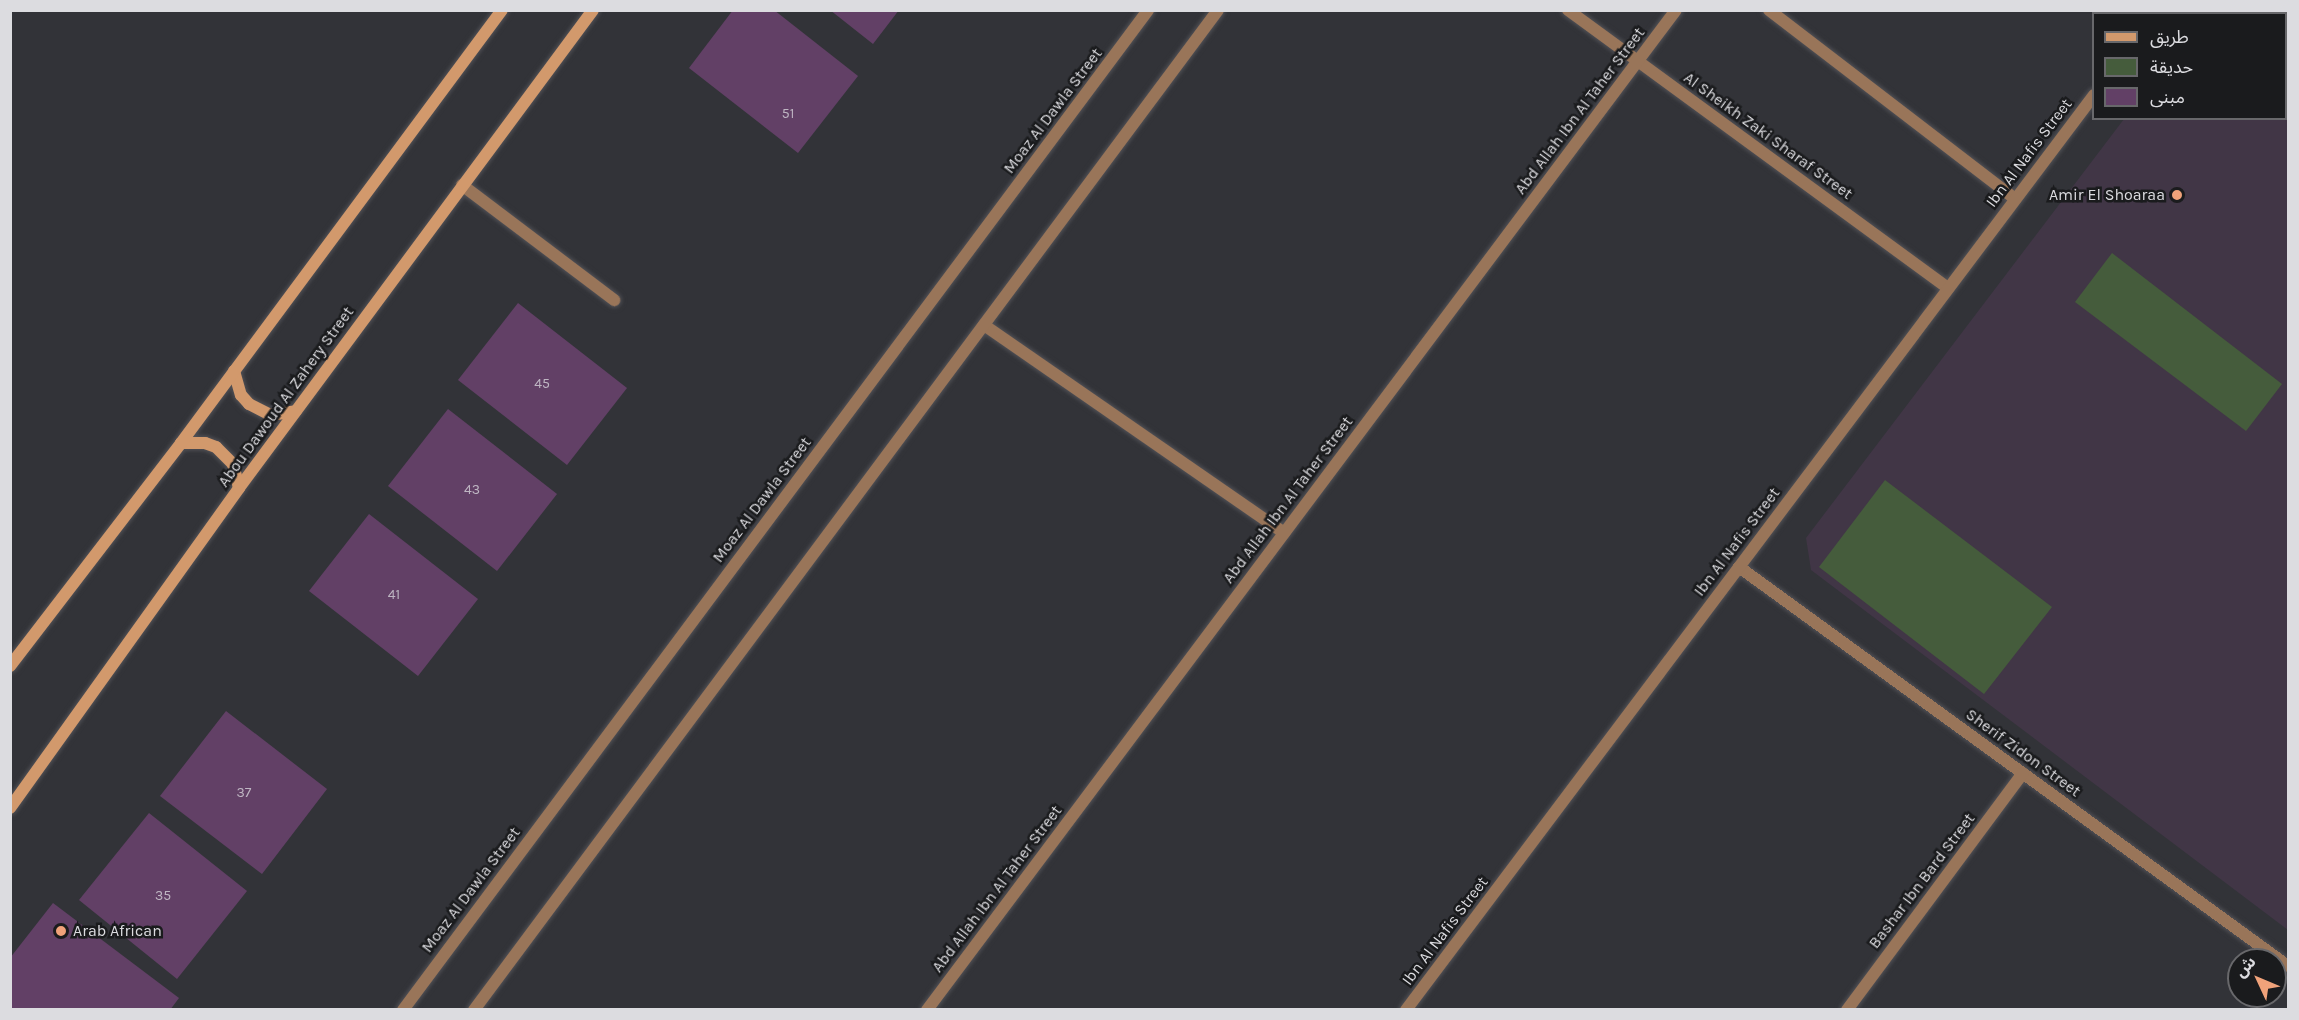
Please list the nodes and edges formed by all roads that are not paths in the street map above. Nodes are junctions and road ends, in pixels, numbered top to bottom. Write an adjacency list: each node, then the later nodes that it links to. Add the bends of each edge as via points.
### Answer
1 (502, 10): 15 (street)
2 (593, 10): 10 (street, Abou Dawoud Al Zahery Street)
3 (1148, 10): 25 (street, Moaz Al Dawla Street)
4 (1218, 10): 14 (street)
5 (1568, 10): 8 (street, Al Sheikh Zaki Sharaf Street)
6 (1676, 10): 8 (street, Abd Allah Ibn Al Taher Street)
7 (1769, 10): 11 (street)
8 (1638, 62): 12 (street, Al Sheikh Zaki Sharaf Street); 19 (street, Abd Allah Ibn Al Taher Street)
9 (2092, 98): 11 (street, Ibn Al Nafis Street)
10 (462, 185): 13 (street); 16 (street, Abou Dawoud Al Zahery Street)
11 (2015, 199): 12 (street, Ibn Al Nafis Street)
12 (1948, 288): 20 (street, Ibn Al Nafis Street)
13 (614, 300)
14 (984, 325): 19 (street); 26 (street)
15 (234, 371): 16 (street, via 241,395 249,404 272,415); 17 (street)
16 (296, 411): 18 (street, Abou Dawoud Al Zahery Street)
17 (181, 443): 18 (street, via 216,447 233,464); 21 (street)
18 (239, 488): 23 (street, Abou Dawoud Al Zahery Street)
19 (1284, 533): 27 (street, Abd Allah Ibn Al Taher Street)
20 (1739, 567): 22 (street, Sherif Zidon Street); 28 (street, Ibn Al Nafis Street)
21 (10, 666)
22 (2023, 773): 24 (street, Sherif Zidon Street); 29 (street, Bashar Ibn Bard Street)
23 (10, 808)
24 (2289, 966)
25 (402, 1010)
26 (474, 1010)
27 (927, 1010)
28 (1406, 1010)
29 (1847, 1010)

